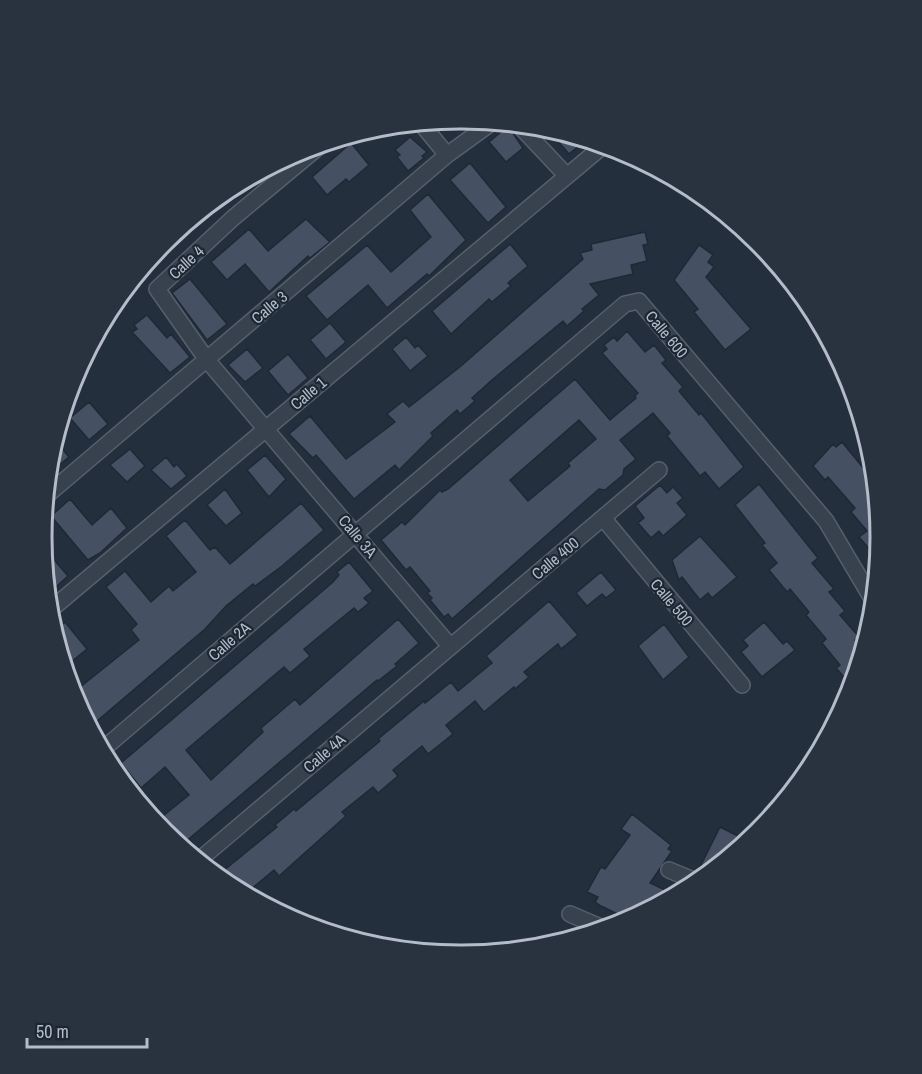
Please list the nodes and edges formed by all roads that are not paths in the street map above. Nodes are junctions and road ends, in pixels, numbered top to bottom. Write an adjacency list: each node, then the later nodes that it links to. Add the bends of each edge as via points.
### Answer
1 (483, 129): 5 (street, Calle 3)
2 (426, 130): 5 (street)
3 (527, 134): 7 (street)
4 (596, 152): 7 (street, Calle 1)
5 (447, 155): 8 (street, Calle 3)
6 (300, 162): 8 (street, Calle 4, via 157,289)
7 (566, 175): 9 (street, Calle 1)
8 (207, 360): 9 (street, Calle 4); 11 (street, Calle 3)
9 (267, 428): 13 (street, Calle 3A); 15 (street, Calle 1)
10 (659, 470): 12 (street, Calle 400)
11 (56, 488)
12 (603, 518): 16 (street, Calle 400); 17 (street, Calle 500)
13 (356, 533): 14 (street, Calle 600, via 625,303 639,301 826,521); 16 (street, Calle 3A); 18 (street, Calle 2A)
14 (866, 589)
15 (58, 603)
16 (450, 646): 19 (street, Calle 4A)
17 (742, 685)
18 (109, 744)
19 (205, 855)
20 (669, 870): 21 (street)
21 (687, 878)
22 (570, 914): 23 (street)
23 (593, 924)

